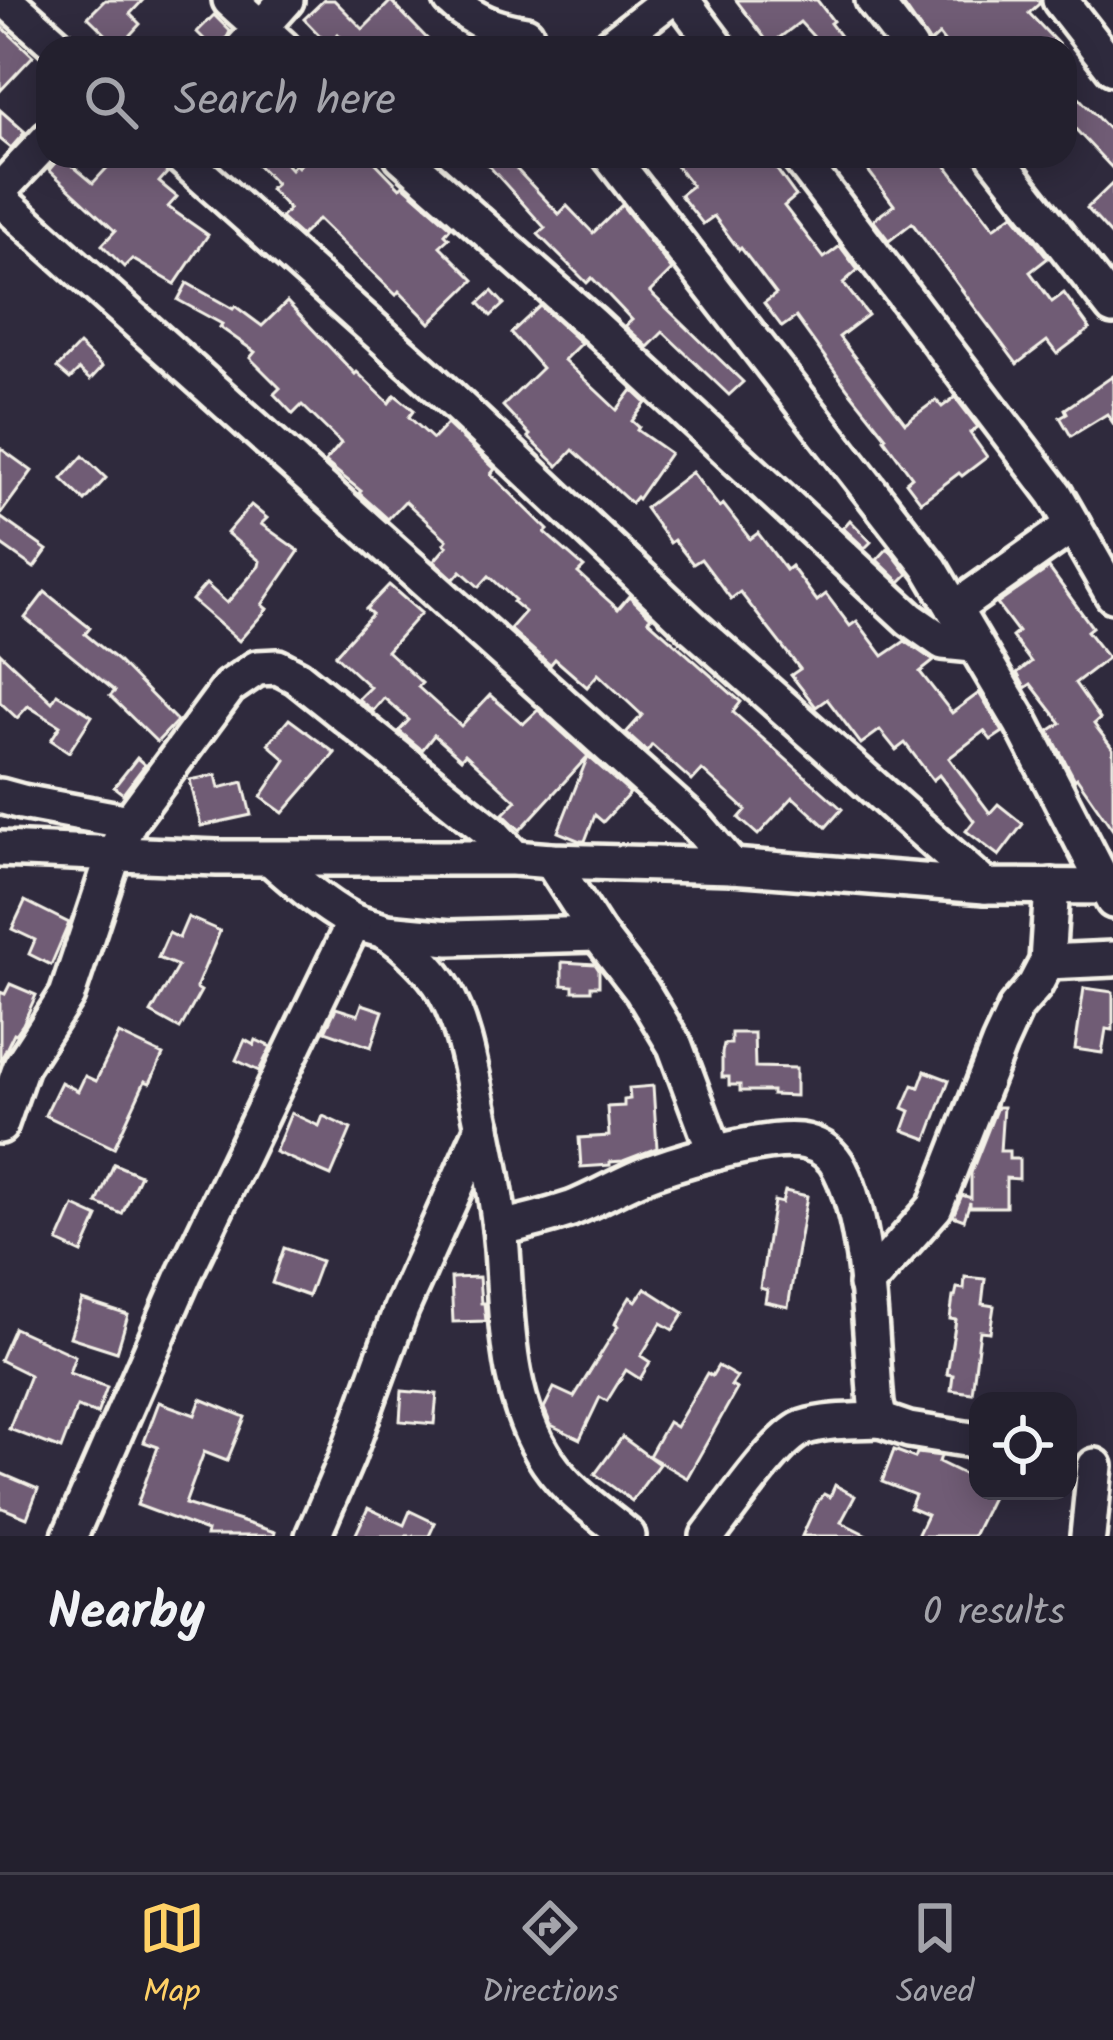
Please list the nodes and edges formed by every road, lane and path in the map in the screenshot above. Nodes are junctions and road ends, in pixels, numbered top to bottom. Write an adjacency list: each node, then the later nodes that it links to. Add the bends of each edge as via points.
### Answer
1 (6, 0): 10 (street)
2 (230, 0): 11 (street)
3 (286, 0): 12 (street)
4 (451, 0): 13 (street)
5 (512, 0): 14 (street)
6 (669, 0): 15 (street)
7 (682, 0): 16 (street)
8 (873, 0): 17 (street)
9 (1060, 0): 18 (street)
10 (46, 36)
11 (258, 36)
12 (265, 36)
13 (517, 36)
14 (529, 36)
15 (622, 36)
16 (709, 36)
17 (901, 36)
18 (1113, 68)
19 (36, 152): 25 (street)
20 (193, 168): 40 (street)
21 (416, 168): 31 (street, via 910,619 943,642)
22 (619, 168): 30 (street)
23 (808, 168): 28 (street)
24 (1004, 168): 27 (street)
25 (0, 190)
26 (0, 199): 39 (street, via 698,826)
27 (1113, 307)
28 (1073, 525): 29 (street); 30 (street)
29 (1113, 595)
30 (954, 609): 31 (street)
31 (973, 645): 42 (street)
32 (0, 796): 33 (street)
33 (129, 822): 35 (street); 36 (street, via 230,687 257,668 278,667)
34 (0, 849): 35 (street)
35 (114, 854): 37 (street); 47 (street, via 67,995 21,1066)
36 (515, 858): 37 (street); 38 (street)
37 (271, 859): 43 (street)
38 (550, 861): 39 (street); 44 (street)
39 (732, 866): 40 (street)
40 (985, 886): 41 (street)
41 (1052, 886): 42 (street); 46 (street)
42 (1110, 892)
43 (370, 927): 44 (street, via 450,938); 48 (street, via 420,961 443,989 464,1038); 56 (street, via 185,1273)
44 (598, 934): 49 (street, via 675,1046)
45 (1113, 959): 46 (street)
46 (1047, 962): 51 (street, via 1016,1007 934,1207)
47 (0, 1126)
48 (483, 1127): 50 (street); 57 (street)
49 (715, 1153): 50 (street); 51 (street, via 799,1141 829,1152 853,1206)
50 (500, 1228): 55 (street, via 520,1400 546,1460)
51 (866, 1285): 52 (street)
52 (880, 1420): 53 (street); 58 (street, via 800,1429)
53 (969, 1440)
54 (1092, 1464): 59 (street)
55 (613, 1530)
56 (70, 1536)
57 (313, 1536)
58 (708, 1536)
59 (1088, 1536)

